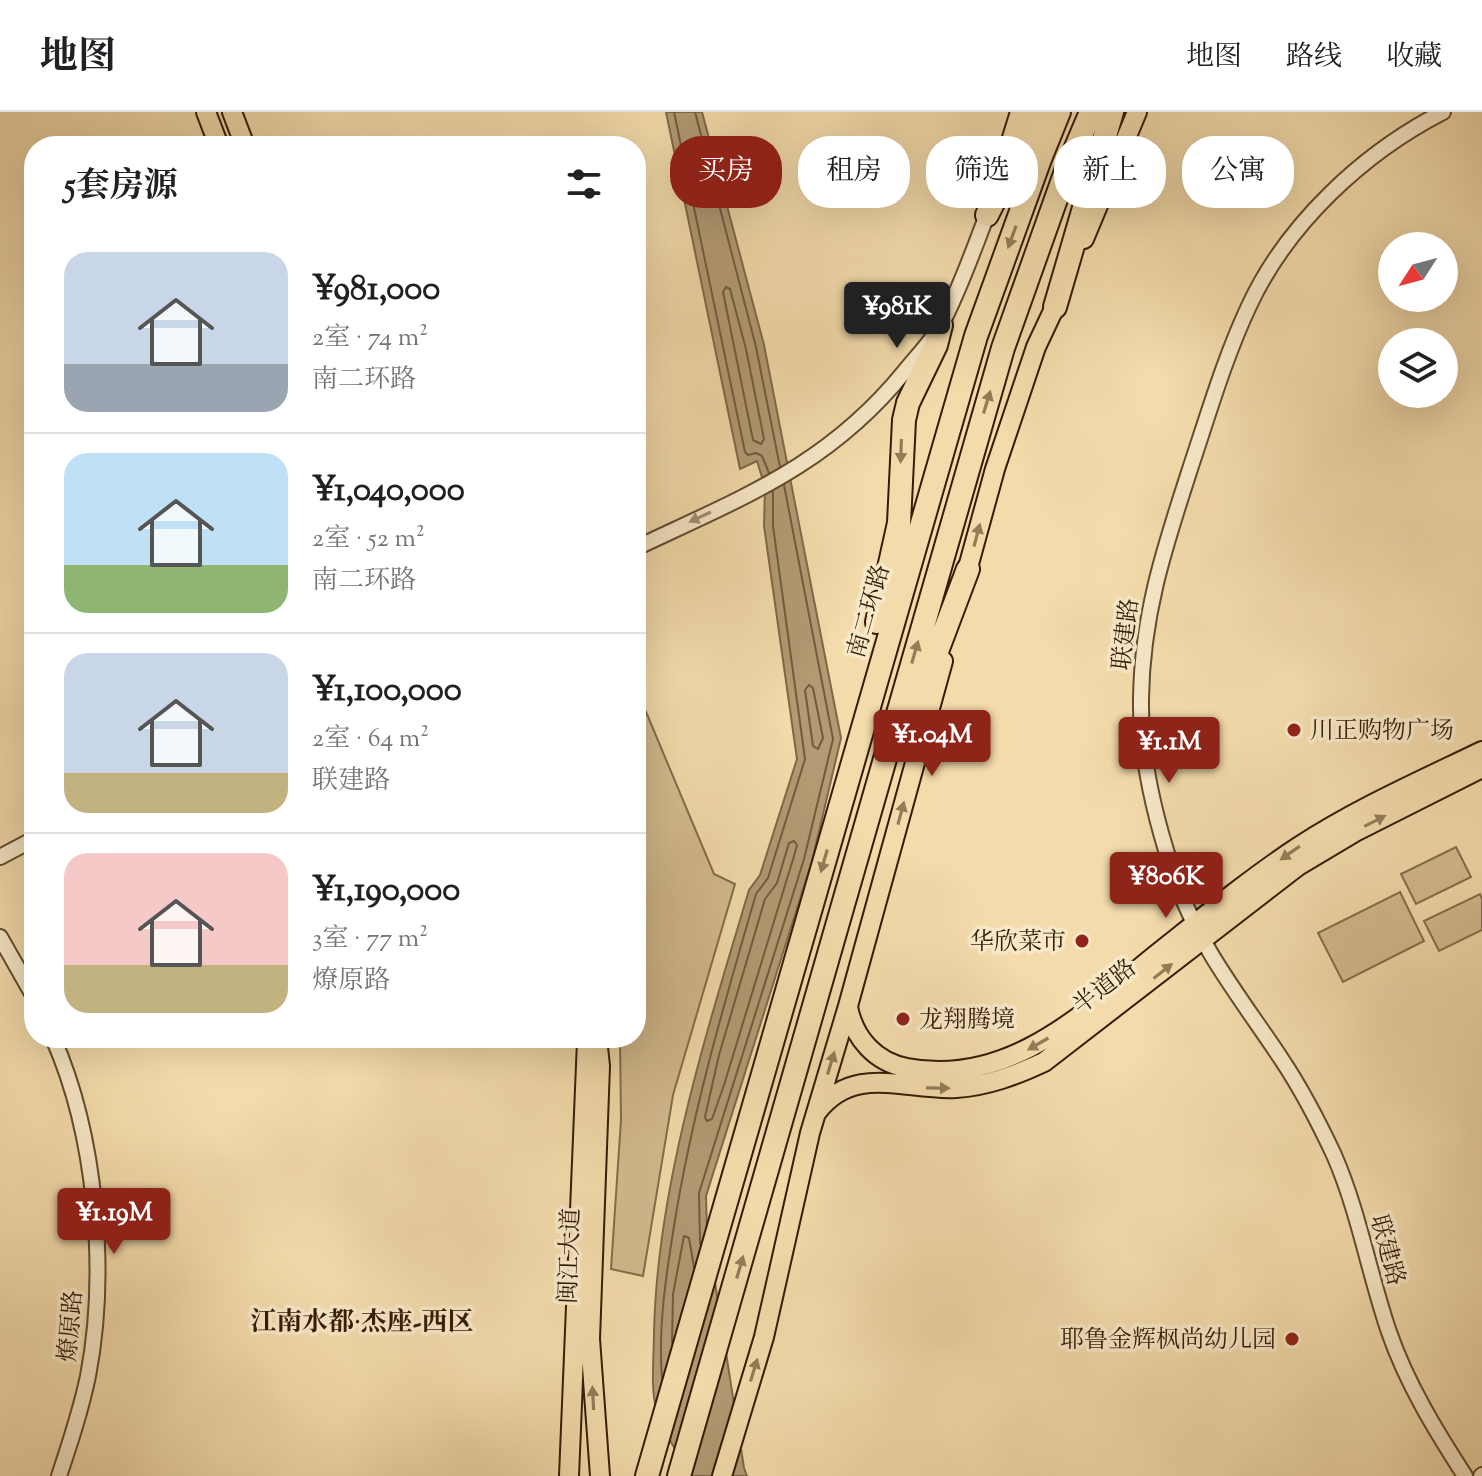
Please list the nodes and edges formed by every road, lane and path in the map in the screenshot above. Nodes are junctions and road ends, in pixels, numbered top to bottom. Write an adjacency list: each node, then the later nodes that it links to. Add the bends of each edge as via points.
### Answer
1 (206, 112): 10 (main road)
2 (232, 112): 11 (main road)
3 (1020, 112): 12 (main road)
4 (1039, 112): 12 (highway)
5 (1059, 112): 19 (highway, 南二环路, one-way to 19, via 976,336)
6 (1091, 112): 20 (highway, one-way to 6, via 1003,348)
7 (1112, 112): 13 (highway)
8 (1137, 112): 13 (main road)
9 (1443, 112): 23 (street, 联建路, via 1397,139 1342,183 1296,234 1258,288 1230,351 1158,568 1143,654 1144,757 1167,853)
10 (215, 136)
11 (241, 136)
12 (987, 215): 14 (street)
13 (1055, 307): 16 (main road, one-way to 13, via 995,469)
14 (941, 325): 15 (street, one-way to 15, via 873,408 825,450 765,487); 19 (highway, one-way to 19, via 904,420 899,523)
15 (646, 543)
16 (968, 569): 20 (highway, via 916,707); 26 (main road, one-way to 16)
17 (1482, 751): 23 (main road, 半道路, one-way to 23, via 1314,837)
18 (1482, 768): 23 (main road, 半道路, one-way to 18, via 1314,856)
19 (848, 776): 34 (highway, 南二环路, one-way to 34)
20 (877, 787): 35 (highway, one-way to 20)
21 (24, 844): 22 (street)
22 (0, 857)
23 (1198, 932): 26 (main road, 半道路, one-way to 26, via 1057,1032 1023,1052 985,1065 940,1071 893,1064 861,1040); 30 (main road, 半道路, one-way to 23, via 836,1095 870,1081 946,1088 1021,1073 1055,1054); 37 (street, 联建路, via 1324,1135 1355,1211 1398,1354)
24 (0, 937): 25 (street)
25 (24, 979)
26 (848, 1006): 30 (main road, one-way to 26)
27 (57, 1048): 31 (street, 燎原路, via 83,1132 95,1248 88,1373)
28 (587, 1048): 32 (main road, 闽江大道)
29 (598, 1048): 33 (main road, 闽江大道, one-way to 29, via 590,1339)
30 (815, 1114): 36 (main road, one-way to 30, via 764,1337)
31 (59, 1476)
32 (569, 1476)
33 (600, 1476)
34 (647, 1476)
35 (679, 1476)
36 (722, 1476)
37 (1465, 1476)

